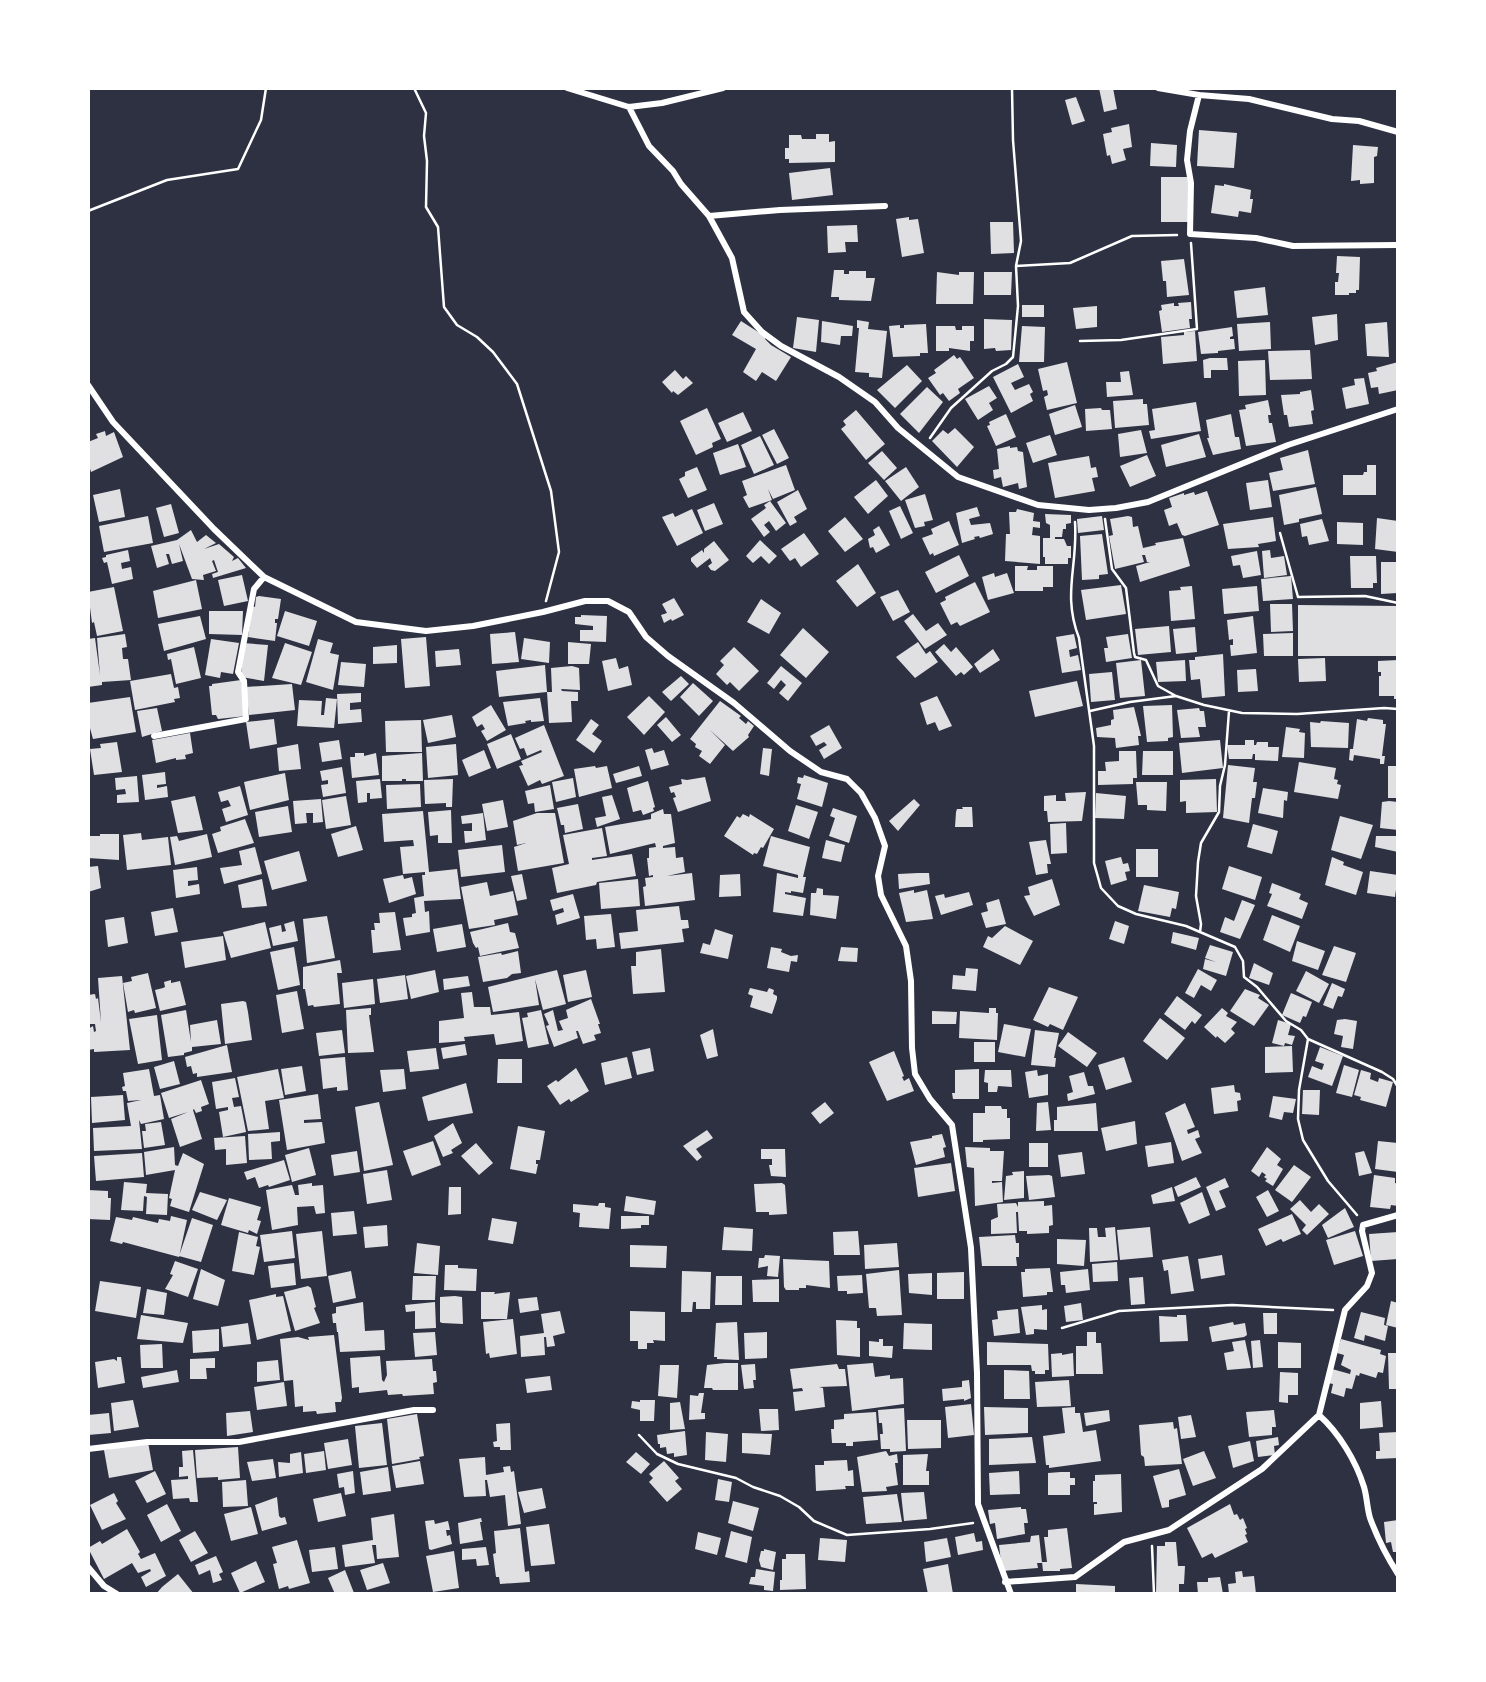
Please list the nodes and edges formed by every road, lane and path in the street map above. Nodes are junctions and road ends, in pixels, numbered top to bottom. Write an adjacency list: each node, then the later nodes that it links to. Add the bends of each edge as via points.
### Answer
1 (266, 88): 11 (path, via 261,120 238,169 167,180)
2 (414, 88): 25 (path, via 426,113 426,207 438,227 444,307 494,352 517,384 551,491 558,552)
3 (568, 88): 8 (street)
4 (722, 88): 8 (street)
5 (1012, 88): 15 (path, via 1021,241)
6 (1158, 88): 7 (street)
7 (1199, 96): 9 (street, via 1249,99); 13 (street, via 1187,160)
8 (629, 107): 12 (street, via 649,146)
9 (1398, 132)
10 (885, 206): 12 (street)
11 (88, 211)
12 (708, 216): 19 (street, via 732,258 744,312 762,332 875,402)
13 (1190, 234): 14 (street, via 1293,246); 15 (path, via 1132,236 1070,264); 16 (path, via 1197,329)
14 (1398, 245)
15 (1016, 266): 19 (path, via 1013,357 952,408)
16 (1080, 341)
17 (88, 384): 23 (street, via 114,422)
18 (1398, 409): 21 (street, via 1148,502)
19 (922, 447): 20 (street, via 958,477 1016,499)
20 (1075, 509): 21 (street); 29 (path, via 1070,596)
21 (1104, 509): 26 (path, via 1112,568 1126,588 1134,653 1146,660 1158,686)
22 (1280, 533): 24 (path, via 1298,597 1365,596)
23 (264, 577): 25 (street, via 356,622 426,631); 30 (street, via 254,588 238,672 246,719)
24 (1398, 603)
25 (542, 612): 42 (street, via 585,601 608,601 629,612 668,656 790,751 821,772 847,779 875,818 885,846 881,895 906,946 912,981 915,1074 952,1125 971,1248 978,1504)
26 (1176, 696): 27 (path); 29 (path)
27 (1229, 710): 28 (path); 31 (path, via 1219,812 1198,862)
28 (1398, 710)
29 (1089, 712): 31 (path, via 1094,863 1101,888 1136,914)
30 (154, 736)
31 (1200, 932): 32 (path, via 1235,947 1244,977)
32 (1308, 1039): 33 (path, via 1382,1072); 35 (path, via 1299,1090 1303,1140)
33 (1398, 1087)
34 (1398, 1215): 35 (street)
35 (1363, 1225): 36 (street, via 1372,1273)
36 (1345, 1310): 37 (path, via 1232,1305 1119,1311); 39 (street)
37 (1062, 1328)
38 (432, 1410): 41 (street, via 240,1442)
39 (1319, 1415): 43 (street, via 1262,1470); 45 (street, via 1348,1453)
40 (639, 1435): 42 (path, via 657,1454 780,1496 846,1536)
41 (88, 1449)
42 (984, 1520): 46 (street)
43 (1152, 1535): 46 (street, via 1124,1542 1075,1577); 49 (path)
44 (88, 1567): 47 (street)
45 (1398, 1574)
46 (1006, 1582): 48 (street)
47 (118, 1594)
48 (1011, 1594)
49 (1154, 1594)

